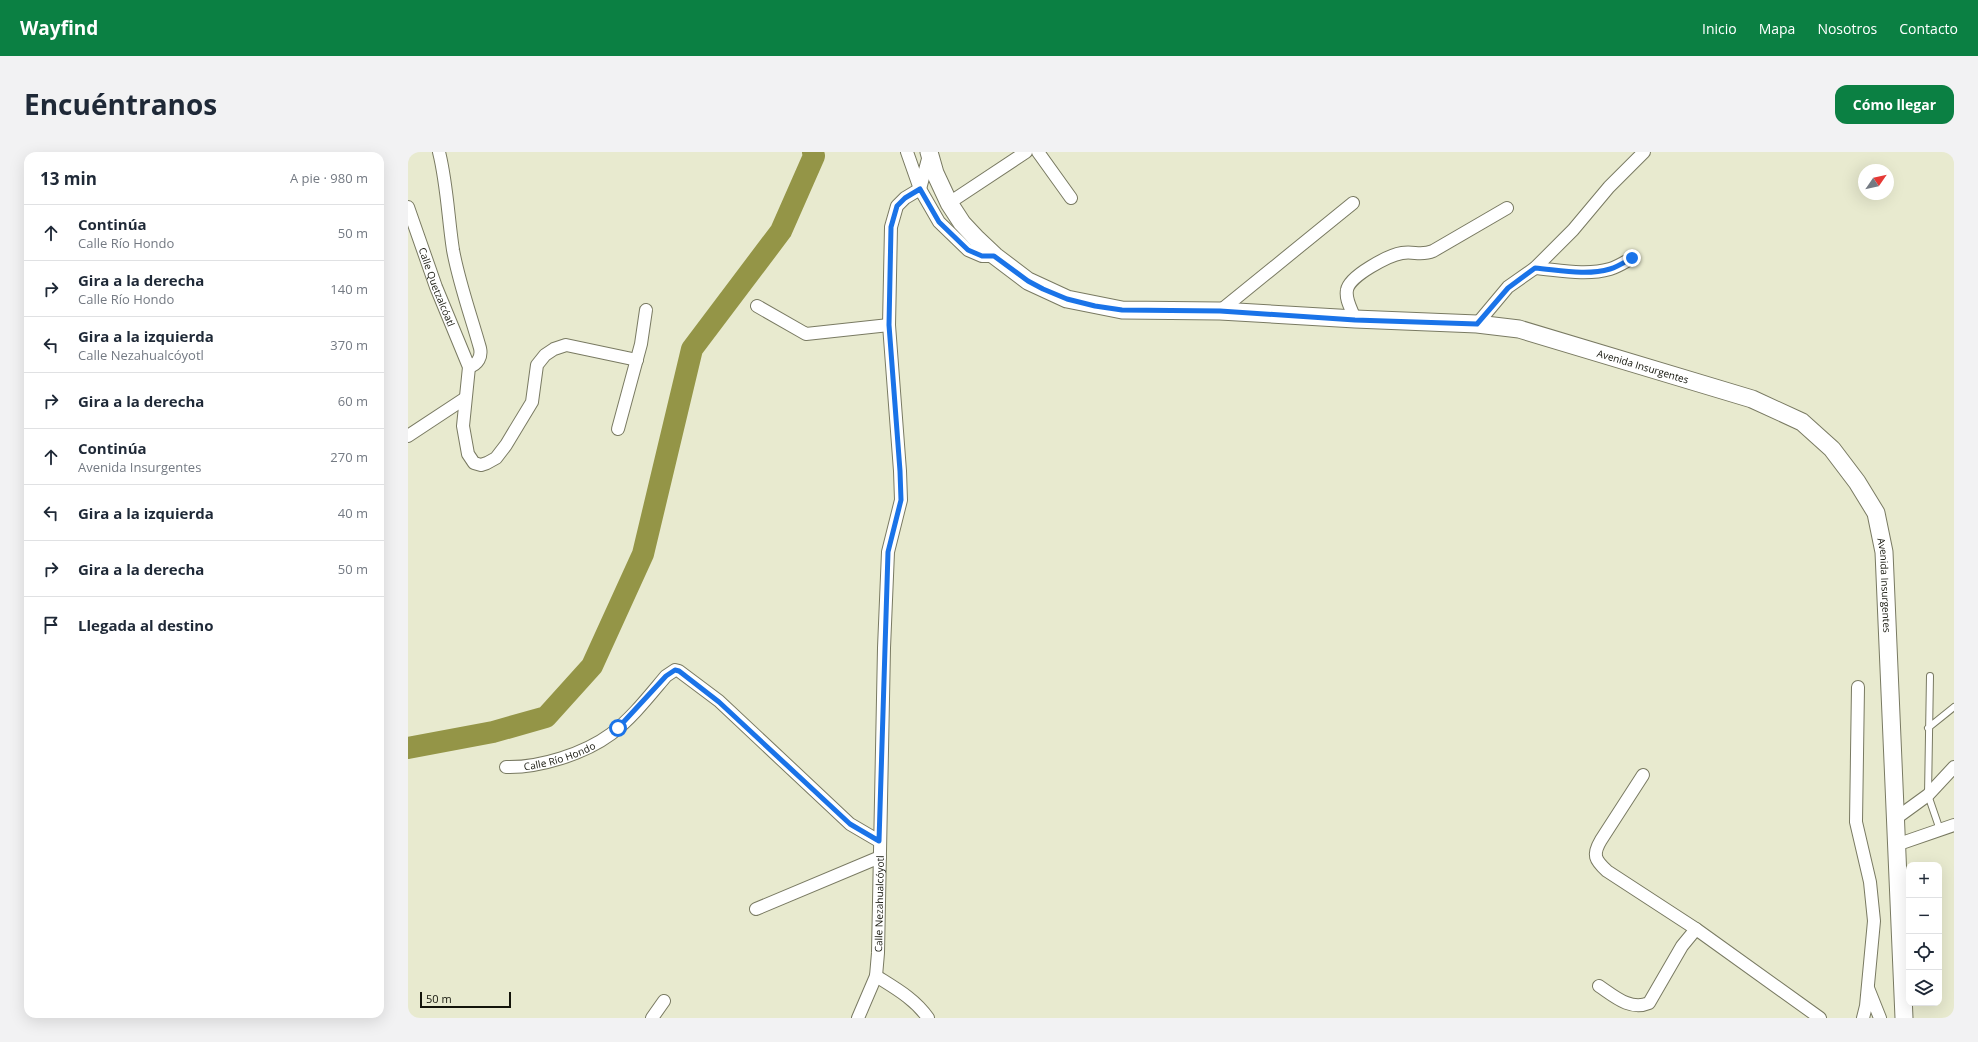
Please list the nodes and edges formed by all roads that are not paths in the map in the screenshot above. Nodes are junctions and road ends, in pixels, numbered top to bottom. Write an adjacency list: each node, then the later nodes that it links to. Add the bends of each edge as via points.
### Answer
1 (439, 152): 23 (street, via 456,263 481,352 477,362)
2 (907, 152): 7 (street)
3 (1038, 152): 8 (street)
4 (1644, 152): 15 (street)
5 (929, 153): 7 (street); 9 (main road, Avenida Insurgentes, via 935,173)
6 (1022, 153): 9 (street)
7 (920, 189): 13 (street, via 939,222 954,239 968,250 982,256); 21 (street, Calle Nezahualcóyotl, via 897,206 893,216)
8 (1071, 198)
9 (949, 202): 13 (main road, Avenida Insurgentes, via 962,223)
10 (1353, 203): 18 (street)
11 (408, 207): 23 (street, Calle Quetzalcóatl, via 436,287)
12 (1507, 208): 19 (street, via 1433,250 1420,255 1403,253 1391,256 1352,280 1348,286 1347,300)
13 (994, 256): 18 (main road, Avenida Insurgentes, via 1028,281 1074,301 1122,310)
14 (1632, 258): 15 (street, via 1611,269 1599,271)
15 (1535, 268): 20 (street, via 1508,288)
16 (757, 306): 21 (street, via 806,334)
17 (646, 310): 22 (street)
18 (1220, 311): 19 (main road, Avenida Insurgentes)
19 (1355, 320): 20 (main road, Avenida Insurgentes)
20 (1477, 324): 35 (main road, Avenida Insurgentes, via 1519,329 1752,399 1802,422 1832,449 1876,513 1884,552)
21 (889, 325): 38 (street, Calle Nezahualcóyotl, via 901,500 888,552)
22 (637, 360): 24 (street, via 566,345 545,355 535,370 534,396 528,410 497,456 484,465 477,465 472,461 465,447); 25 (street)
23 (469, 367): 24 (street)
24 (464, 400): 26 (street)
25 (618, 429)
26 (408, 436)
27 (1930, 676): 30 (lane)
28 (1858, 688): 44 (street, via 1856,822 1870,882 1874,921)
29 (1954, 707): 30 (lane)
30 (1928, 728): 34 (lane)
31 (1954, 767): 34 (street)
32 (506, 768): 38 (street, Calle Río Hondo, via 525,768 543,763 596,743 624,722 666,676 675,670 724,706 850,824)
33 (1643, 775): 42 (street, via 1596,848 1595,855 1599,864 1607,870)
34 (1928, 795): 35 (street); 37 (lane)
35 (1895, 819): 39 (main road, Avenida Insurgentes)
36 (1954, 825): 37 (street)
37 (1940, 830): 39 (street)
38 (879, 841): 40 (street, Calle Nezahualcóyotl)
39 (1896, 845): 53 (main road, Avenida Insurgentes)
40 (880, 857): 41 (street); 43 (street, Calle Nezahualcóyotl)
41 (756, 909)
42 (1696, 929): 45 (street, via 1682,946 1648,1003 1640,1006 1627,1004); 50 (street)
43 (876, 976): 48 (street, Calle Nezahualcóyotl); 49 (street, via 911,998)
44 (1867, 985): 51 (street); 52 (street)
45 (1599, 986)
46 (664, 1001): 47 (street)
47 (652, 1018)
48 (858, 1018)
49 (928, 1018)
50 (1820, 1018)
51 (1863, 1018)
52 (1880, 1018)
53 (1904, 1018)

